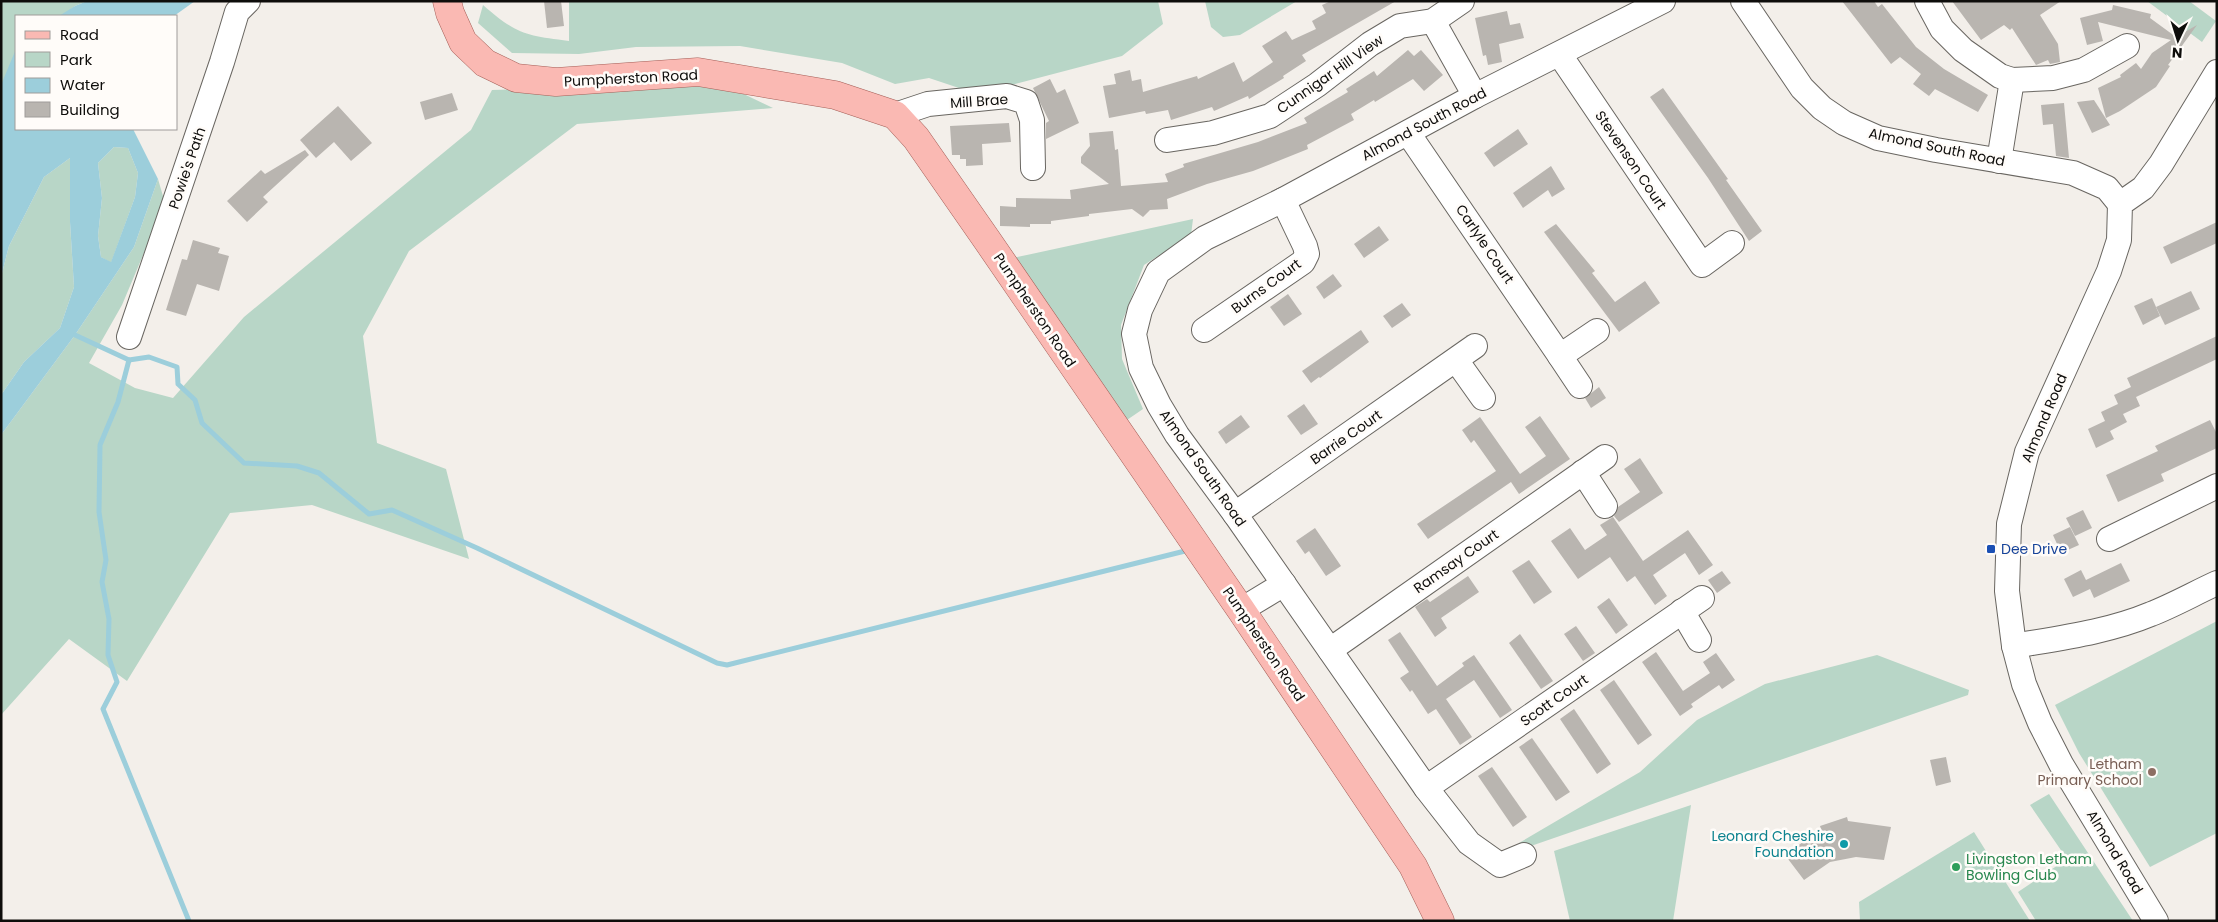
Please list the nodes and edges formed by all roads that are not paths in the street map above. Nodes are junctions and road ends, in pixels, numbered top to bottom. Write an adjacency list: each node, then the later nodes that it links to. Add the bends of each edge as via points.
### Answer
1 (248, 1): 23 (street, Powie's Path, via 237,12)
2 (447, 1): 13 (main road, Pumpherston Road, via 463,42 485,63 516,78 556,82 698,72 834,95)
3 (1462, 1): 7 (street, Cunnigar Hill View)
4 (1663, 1): 9 (street, Almond South Road)
5 (1743, 1): 16 (street, Almond South Road, via 1802,88 1822,108 1844,123 1878,138)
6 (1927, 1): 11 (street, via 1942,29 1963,50 2000,76)
7 (1433, 21): 12 (street); 15 (street, Cunnigar Hill View, via 1400,26 1270,116 1213,133)
8 (2127, 46): 11 (street, via 2084,70 2053,78)
9 (1560, 55): 12 (street, Almond South Road); 20 (street, Stevenson Court, via 1707,272)
10 (2217, 72): 19 (street, via 2161,164 2143,188)
11 (2012, 80): 16 (street)
12 (1475, 96): 14 (street, Almond South Road)
13 (896, 114): 17 (street, Mill Brae, via 928,104 1007,96 1026,102 1032,120); 38 (main road, Pumpherston Road, via 982,232)
14 (1408, 133): 18 (street, Almond South Road); 25 (street, Carlyle Court)
15 (1168, 140)
16 (1999, 161): 19 (street, Almond South Road, via 2073,173 2107,188)
17 (1033, 168)
18 (1283, 200): 21 (street, Burns Court, via 1305,246 1307,254 1303,262 1220,310); 33 (street, Almond South Road, via 1205,238 1158,272 1140,310 1134,334 1142,368 1159,405)
19 (2120, 204): 41 (street, Almond Road, via 2119,240 2109,271 2027,452 2018,482 2009,524 2007,591)
20 (1732, 243)
21 (1204, 330)
22 (1597, 331): 25 (street)
23 (129, 337)
24 (1475, 346): 26 (street, Barrie Court)
25 (1560, 356): 27 (street, Carlyle Court)
26 (1456, 360): 28 (street); 33 (street, Barrie Court)
27 (1580, 386)
28 (1483, 398)
29 (1605, 458): 30 (street, Ramsay Court)
30 (1583, 472): 32 (street); 42 (street, Ramsay Court)
31 (2216, 488): 34 (street)
32 (1605, 506)
33 (1235, 514): 36 (street, Almond South Road)
34 (2109, 539)
35 (2217, 583): 41 (street, via 2151,614 2110,628)
36 (1284, 584): 38 (street); 42 (street, Almond South Road)
37 (1702, 598): 39 (street, Scott Court)
38 (1242, 610): 45 (main road, Pumpherston Road, via 1413,866)
39 (1682, 611): 40 (street); 43 (street, Scott Court)
40 (1699, 640)
41 (2014, 646): 46 (street, Almond Road, via 2024,684 2061,764)
42 (1330, 650): 43 (street, Almond South Road)
43 (1426, 788): 44 (street, Almond South Road, via 1469,843 1500,865)
44 (1524, 854)
45 (1440, 921)
46 (2156, 921)

